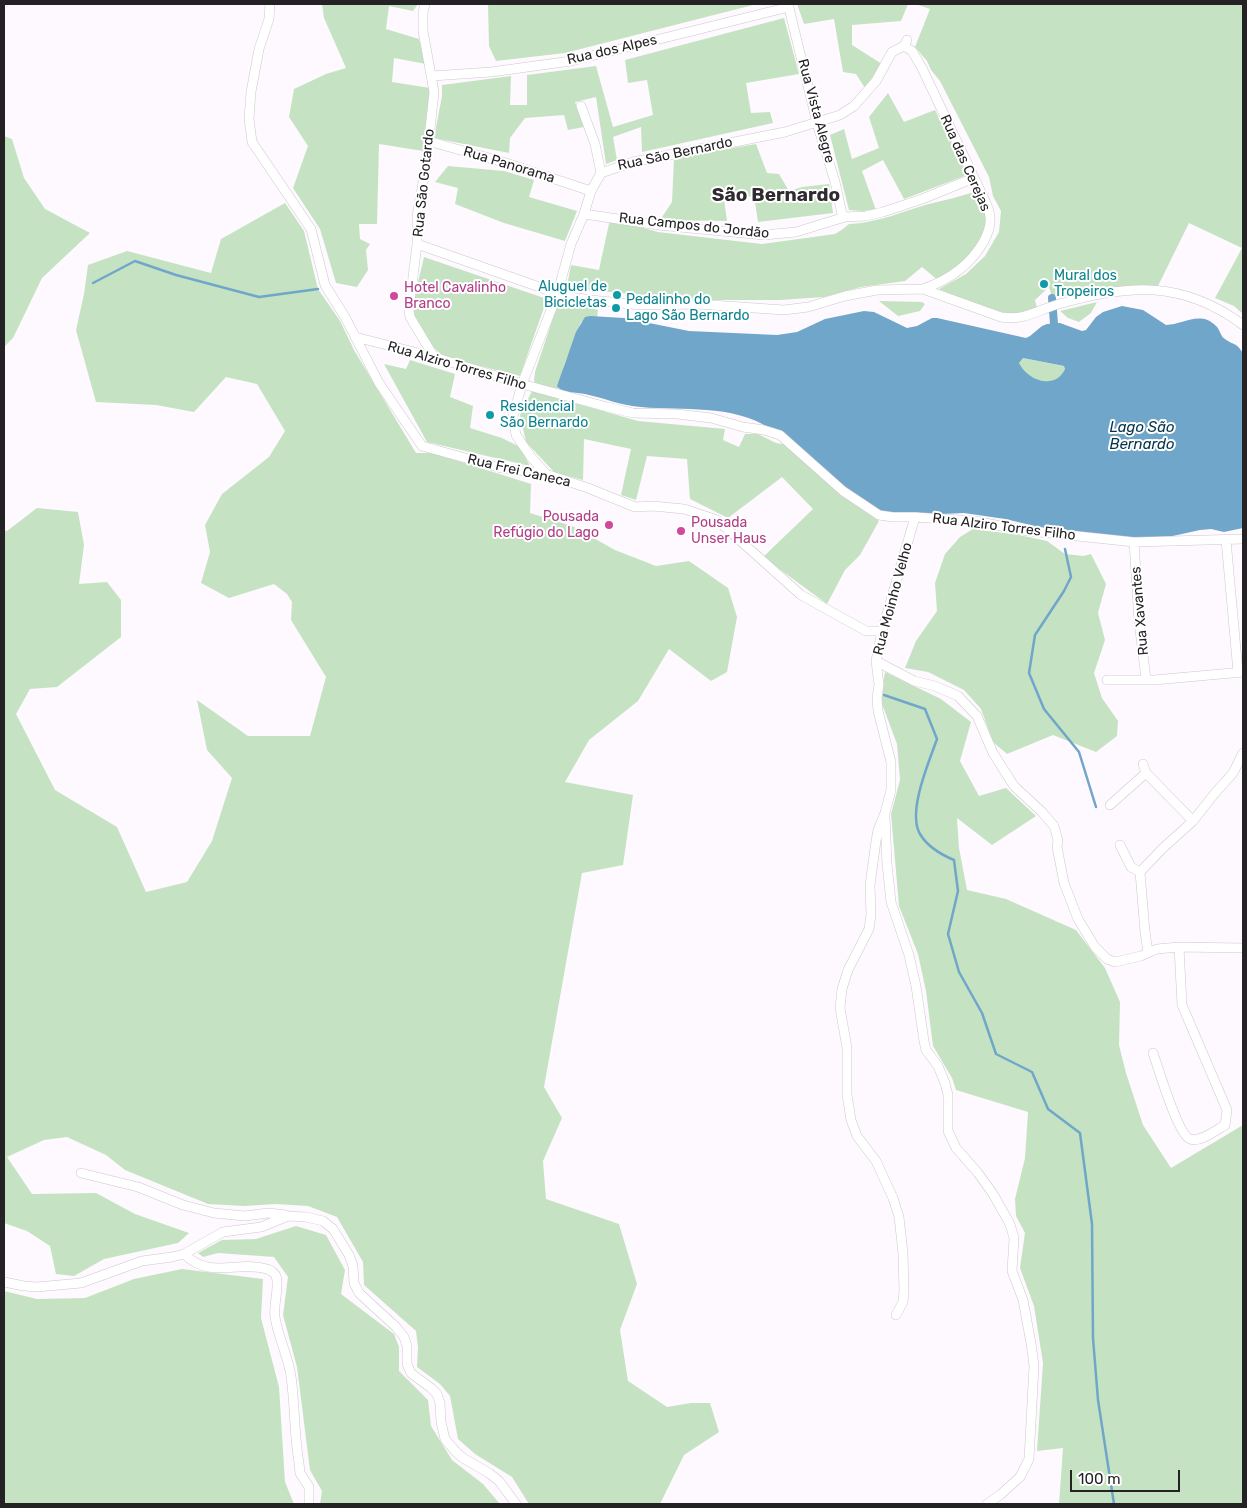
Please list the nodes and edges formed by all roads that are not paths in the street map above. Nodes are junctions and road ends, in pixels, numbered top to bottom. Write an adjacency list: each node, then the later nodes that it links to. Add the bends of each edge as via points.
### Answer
1 (270, 4): 18 (street, Rua Frei Caneca, via 251,92 249,119 252,142 311,228 325,285)
2 (425, 4): 5 (street, Rua São Gotardo, via 423,31)
3 (789, 5): 5 (street, Rua dos Alpes, via 571,61); 7 (street, Rua Vista Alegre)
4 (905, 43): 7 (street, Rua São Bernardo, via 892,52 876,81 854,106); 10 (street, Rua das Cerejas, via 922,68)
5 (432, 76): 8 (street, Rua São Gotardo, via 434,92)
6 (582, 106): 9 (street)
7 (817, 123): 9 (street, Rua São Bernardo, via 633,162); 13 (street, Rua Vista Alegre)
8 (428, 140): 11 (street, Rua Panorama); 14 (street, Rua São Gotardo, via 417,216)
9 (601, 173): 11 (street, Rua São Bernardo)
10 (974, 178): 13 (street, Rua Campos do Jordão, via 884,212); 15 (street, Rua das Cerejas, via 991,220 987,235 977,253 961,270 942,283)
11 (591, 191): 12 (street, Rua São Bernardo)
12 (584, 214): 13 (street, Rua Campos do Jordão, via 764,235 796,232); 16 (street, Rua São Bernardo, via 571,244)
13 (844, 217)
14 (417, 244): 16 (street); 19 (street, Rua São Gotardo, via 410,316)
15 (923, 290): 16 (street, via 877,290 784,310 697,304 641,305); 17 (street, via 1013,319 1064,302 1102,294 1137,288 1158,289 1191,296 1226,312)
16 (557, 295): 20 (street, Rua São Bernardo)
17 (1243, 325)
18 (355, 337): 19 (street, Rua Alziro Torres Filho); 21 (street, Rua Frei Caneca, via 378,383 422,446 501,468)
19 (434, 357): 20 (street, Rua Alziro Torres Filho)
20 (522, 384): 21 (street, Rua São Bernardo, via 512,417 516,435); 22 (street, Rua Alziro Torres Filho, via 633,413 711,418 764,430 780,436 843,492 879,515)
21 (546, 474): 26 (street, Rua Frei Caneca, via 635,507 684,509 717,520 801,595 866,632)
22 (915, 516): 25 (street, Rua Alziro Torres Filho); 26 (street, Rua Moinho Velho)
23 (1243, 539): 24 (street, Rua Alziro Torres Filho)
24 (1226, 540): 25 (street, Rua Alziro Torres Filho); 28 (street)
25 (1134, 542): 29 (street, Rua Xavantes)
26 (882, 631): 27 (street, Rua Moinho Velho)
27 (876, 661): 33 (street, Rua Moinho Velho, via 878,711 892,774); 39 (street, via 914,681 958,696 977,716 993,753 1014,786 1054,826 1064,883 1078,920 1094,947 1115,962)
28 (1241, 672): 29 (street)
29 (1146, 679): 30 (street)
30 (1107, 680)
31 (1243, 753): 34 (street, via 1233,773)
32 (1110, 806): 34 (street, via 1145,768)
33 (885, 813): 45 (street, Rua Moinho Velho, via 878,830 871,876 870,923 845,980 840,1008 847,1048 847,1095 851,1120 856,1136 876,1161 899,1217 904,1291 903,1302); 48 (street, via 891,902 910,955 926,1050 946,1083 948,1131 956,1148 993,1194 1010,1224 1014,1238 1012,1271 1023,1300 1031,1343 1034,1366 1029,1459 1020,1477)
34 (1193, 821): 36 (street)
35 (1120, 845): 36 (street, via 1131,867)
36 (1140, 872): 39 (street)
37 (1179, 947): 38 (street); 39 (street); 40 (street, via 1182,1005 1227,1110 1225,1125 1198,1140 1185,1136)
38 (1243, 948)
39 (1148, 952)
40 (1153, 1053)
41 (80, 1173): 42 (street, via 138,1187 214,1213)
42 (292, 1216): 43 (street, via 254,1228 222,1232); 47 (street, via 323,1221 333,1229 352,1260 356,1288 400,1332 407,1346 409,1370 436,1394 445,1439 463,1458 499,1481)
43 (184, 1254): 44 (street, via 142,1261 81,1284 31,1286); 46 (street, via 212,1269 266,1269 276,1276 275,1318 291,1377 297,1454 300,1473 309,1487)
44 (4, 1282)
45 (896, 1315)
46 (310, 1504)
47 (516, 1504)
48 (987, 1504)

